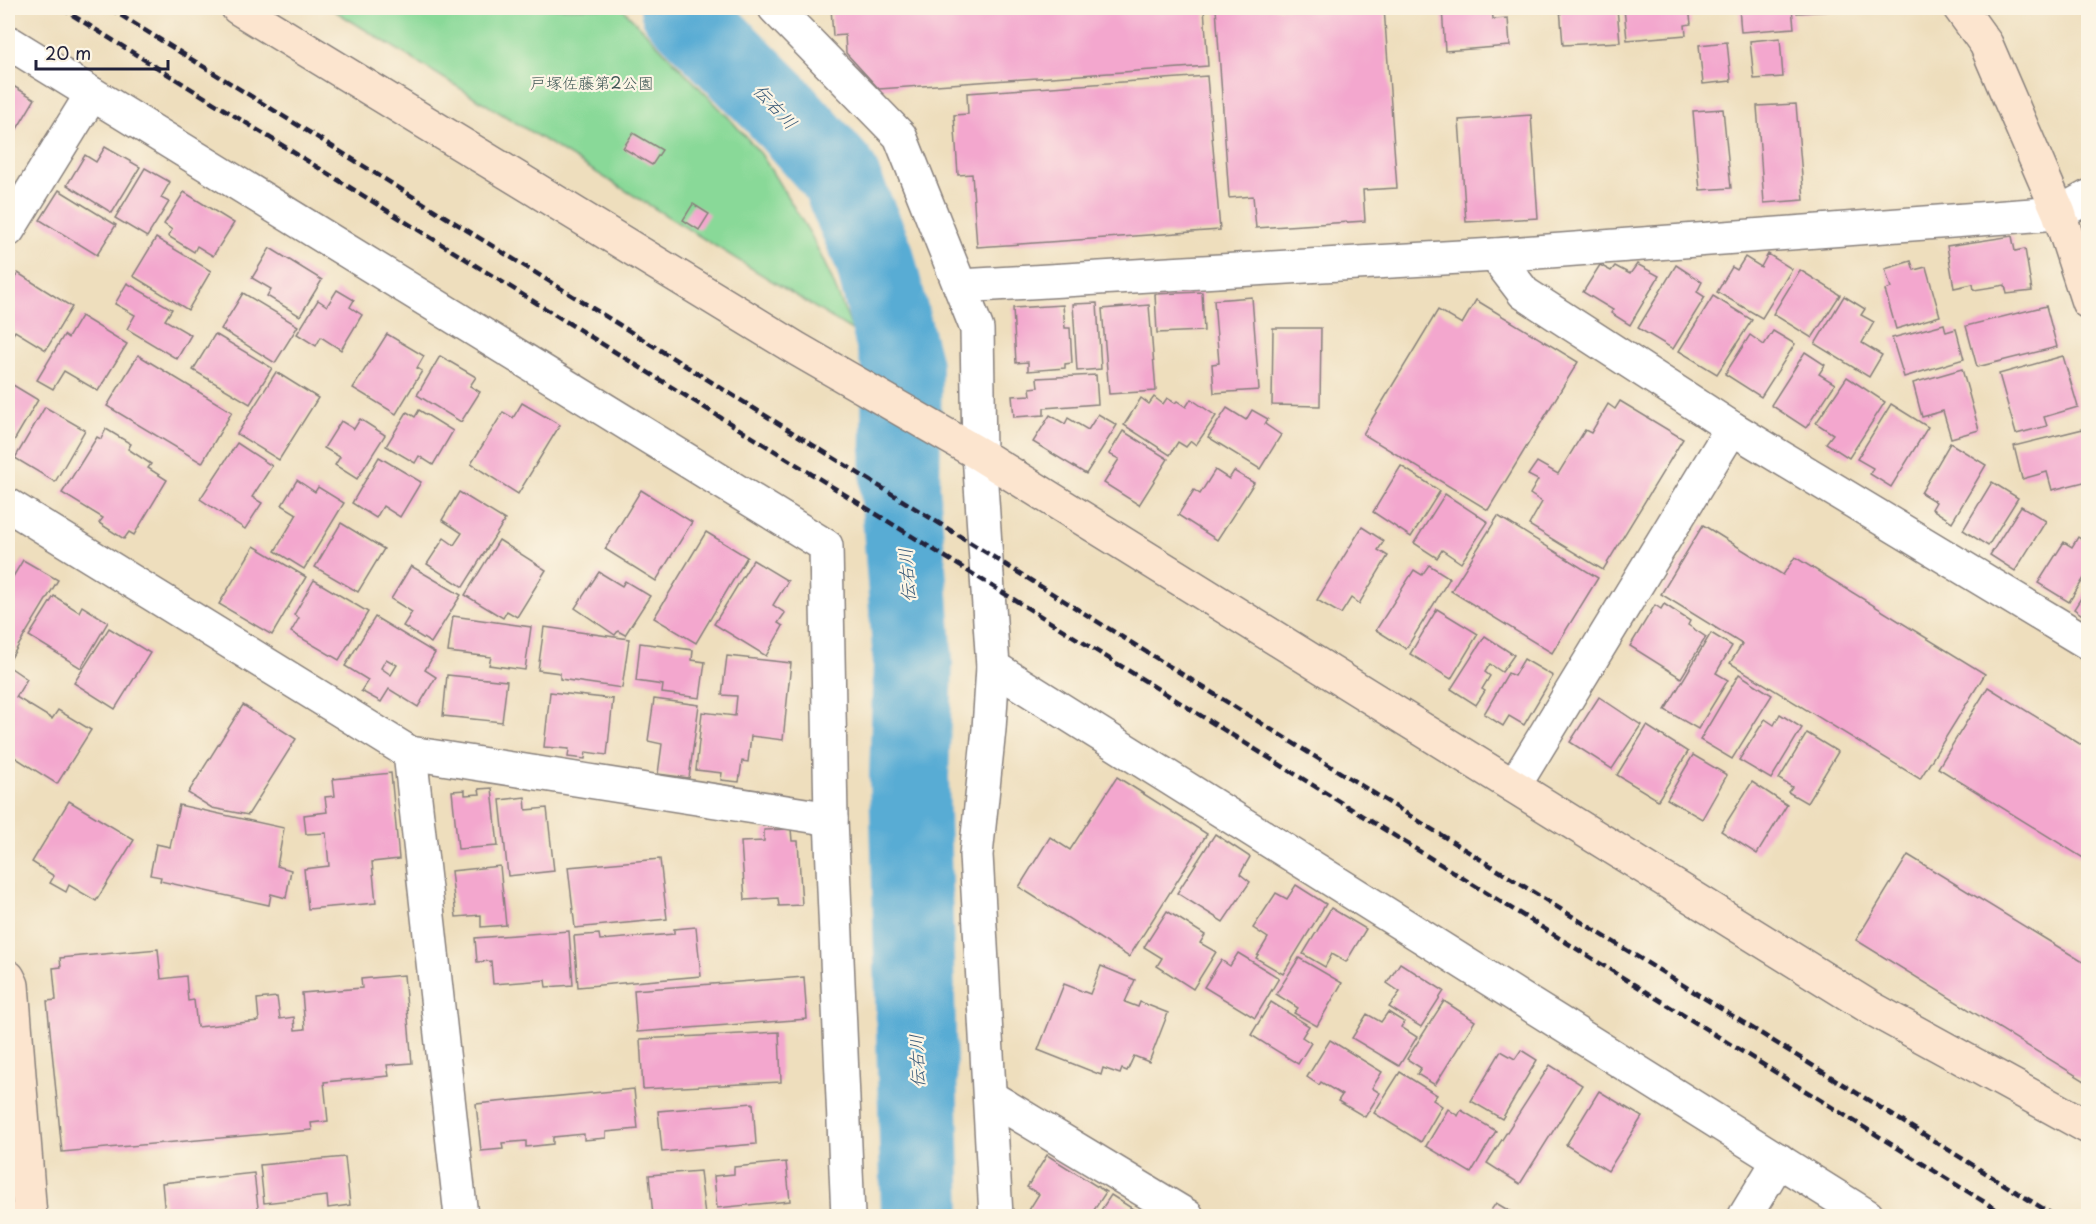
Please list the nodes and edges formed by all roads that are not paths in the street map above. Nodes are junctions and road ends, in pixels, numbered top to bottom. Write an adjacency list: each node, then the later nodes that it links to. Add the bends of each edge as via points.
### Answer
1 (238, 8): 13 (street)
2 (775, 8): 10 (street, via 900,136)
3 (1960, 8): 7 (street, via 1986,44)
4 (8, 42): 5 (street)
5 (92, 94): 8 (street); 19 (street, via 826,546)
6 (2088, 197): 7 (street)
7 (2060, 213): 9 (street); 11 (street)
8 (8, 230)
9 (1495, 255): 10 (street); 12 (street, via 1524,293)
10 (960, 286): 13 (street, via 977,329)
11 (2088, 302)
12 (1732, 428): 15 (street); 18 (street)
13 (966, 447): 16 (street); 18 (street)
14 (8, 505): 17 (street)
15 (2088, 643)
16 (993, 668): 21 (street, via 976,855); 23 (street)
17 (410, 753): 19 (street); 25 (street)
18 (1514, 786): 22 (street, via 1871,1008)
19 (831, 819): 26 (street)
20 (8, 977): 24 (street, via 12,986)
21 (990, 1097): 27 (street); 28 (street)
22 (2088, 1127)
23 (1779, 1160): 29 (street); 30 (street)
24 (30, 1216)
25 (461, 1216)
26 (848, 1216)
27 (996, 1216)
28 (1188, 1216)
29 (1745, 1216)
30 (1867, 1216)

